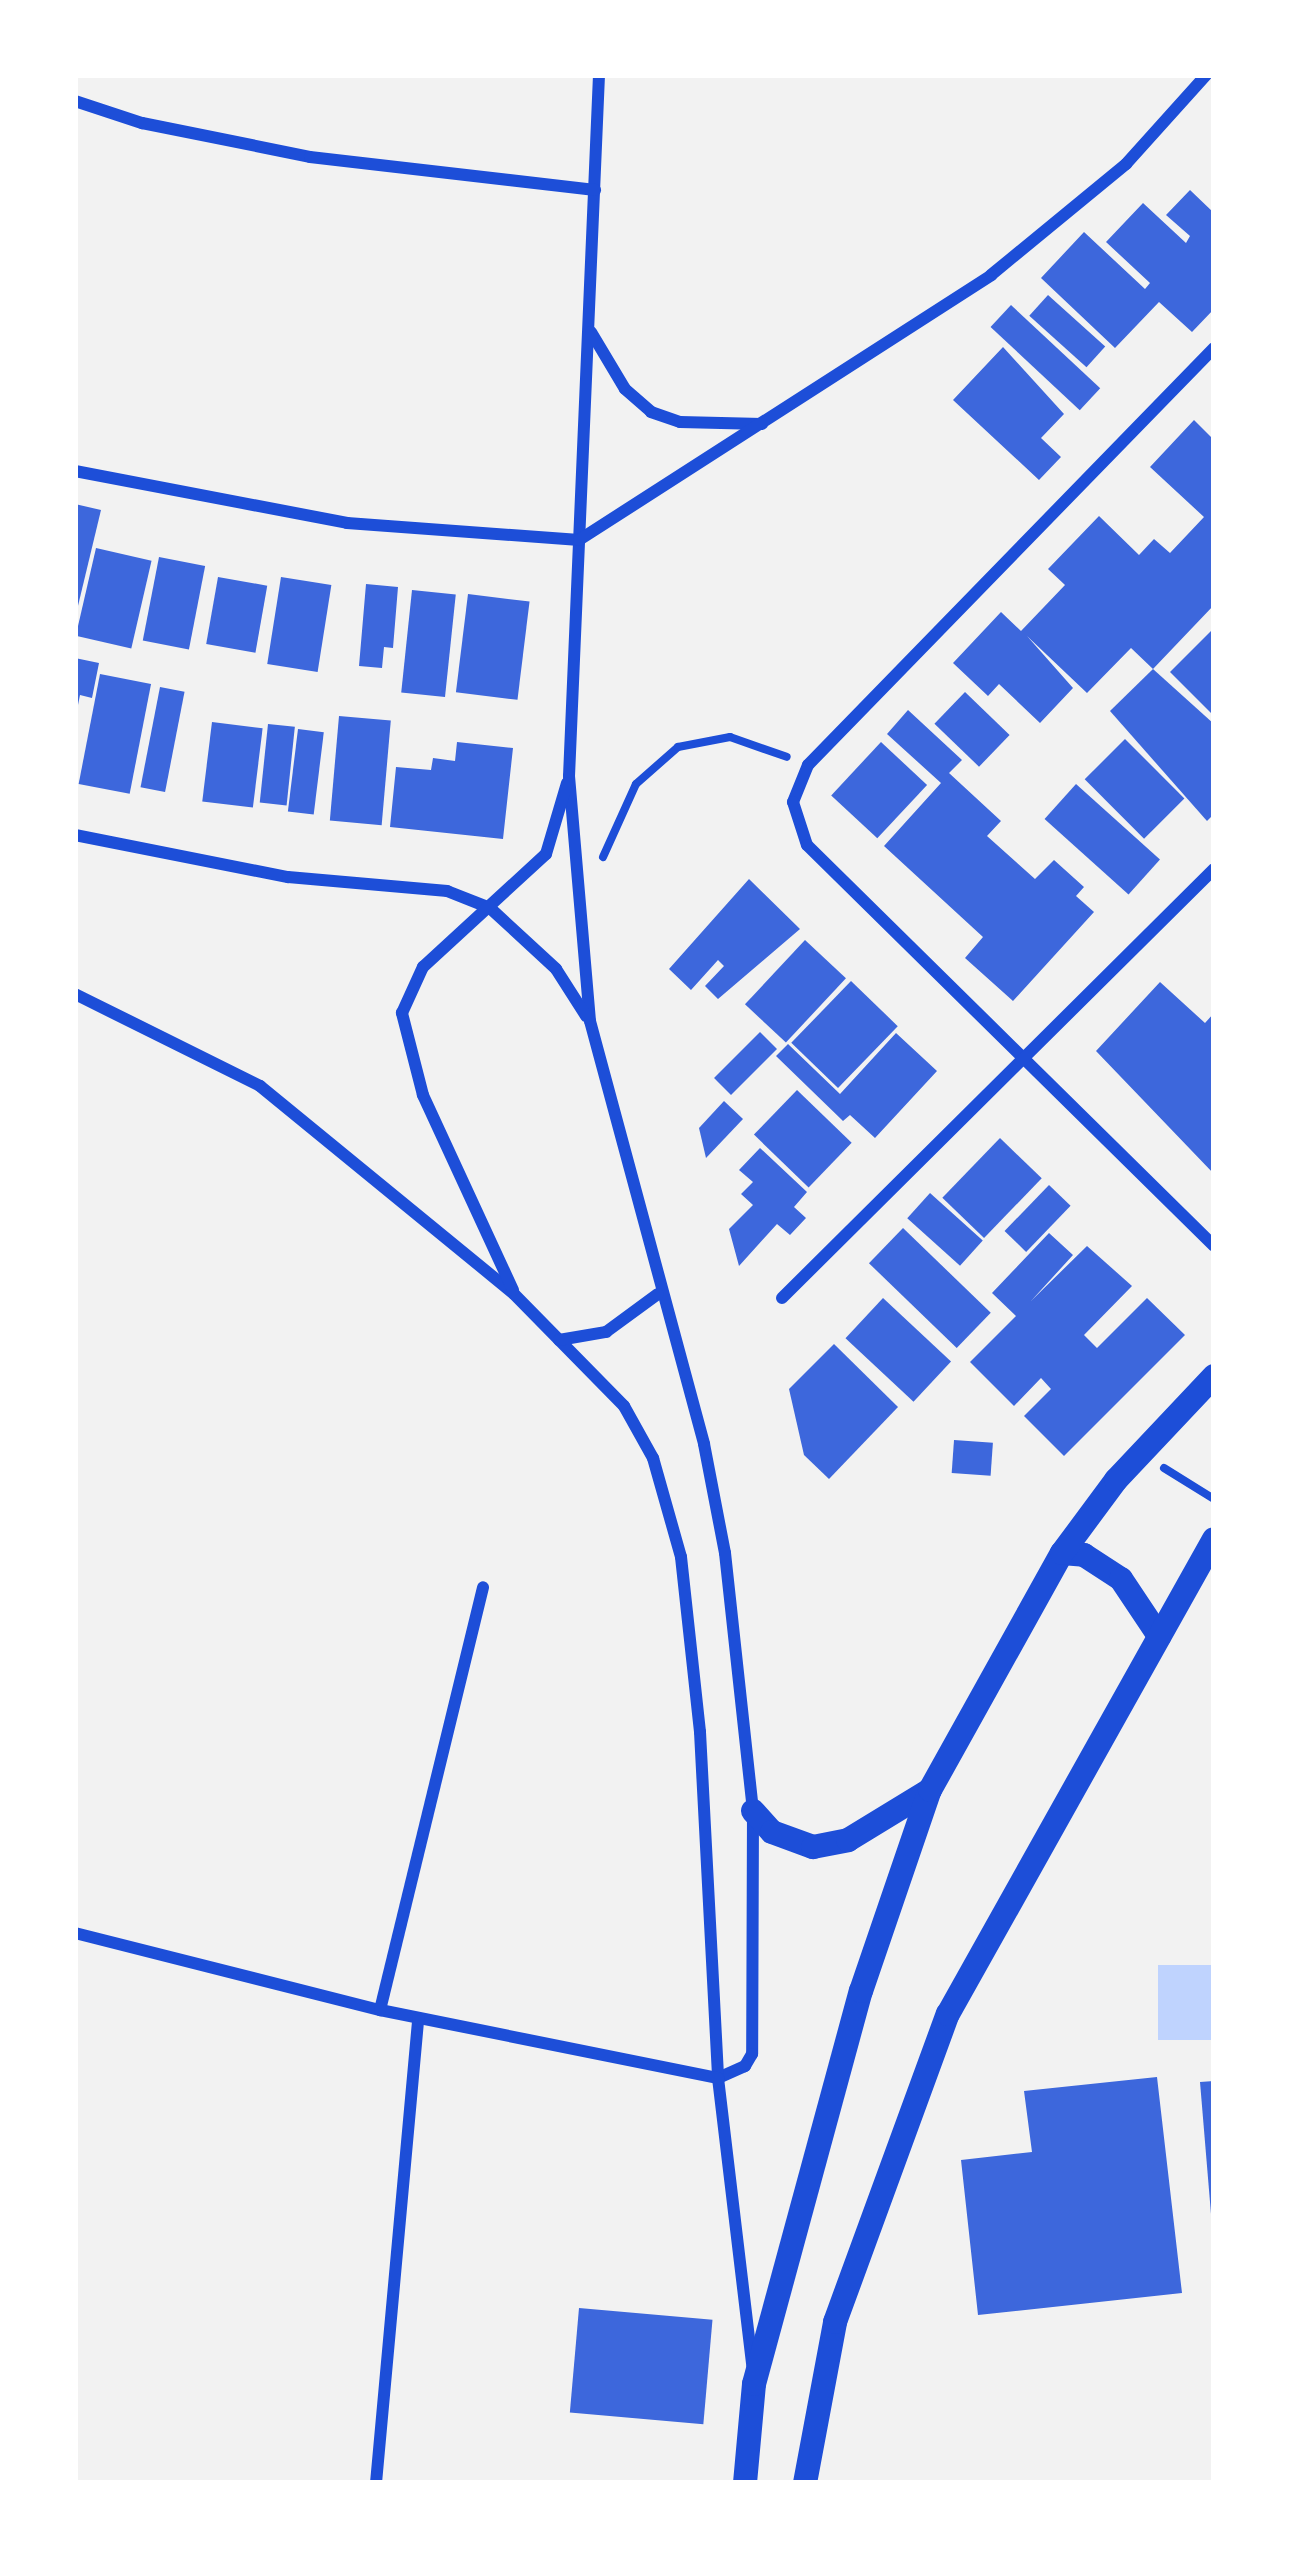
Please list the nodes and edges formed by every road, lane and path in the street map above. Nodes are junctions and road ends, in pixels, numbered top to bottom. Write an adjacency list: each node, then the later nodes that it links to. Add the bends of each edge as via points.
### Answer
1 (599, 75): 4 (street)
2 (1206, 75): 7 (street, via 1126,164 991,275)
3 (75, 101): 4 (street, via 142,124 310,157)
4 (595, 190): 5 (street)
5 (590, 332): 7 (street, via 625,389 651,412 680,422); 9 (street)
6 (1214, 347): 10 (street)
7 (763, 424): 9 (street)
8 (75, 471): 9 (street, via 347,523)
9 (579, 540): 11 (street)
10 (808, 765): 14 (path, via 730,737 678,747 636,784); 18 (street, via 793,802 807,845)
11 (569, 776): 14 (street); 15 (street, via 546,854)
12 (75, 835): 15 (street, via 288,878 447,891)
13 (1214, 869): 18 (street)
14 (582, 902): 17 (street)
15 (490, 908): 17 (street, via 556,969); 20 (street, via 423,968 402,1013 423,1096)
16 (75, 994): 20 (street, via 260,1086)
17 (590, 1021): 21 (street)
18 (1025, 1060): 19 (street); 22 (street)
19 (1214, 1246)
20 (514, 1294): 23 (street)
21 (658, 1294): 23 (street, via 606,1332); 32 (street, via 704,1444 725,1553)
22 (782, 1298)
23 (559, 1340): 36 (street, via 624,1406 673,1518 700,1732)
24 (1214, 1376): 25 (main road)
25 (1141, 1454): 26 (path); 28 (main road)
26 (1214, 1498)
27 (1214, 1539): 30 (main road)
28 (1062, 1552): 30 (main road, via 1084,1555 1121,1580); 31 (main road)
29 (483, 1587): 34 (street)
30 (1159, 1636): 40 (main road, via 948,2014 835,2322)
31 (930, 1790): 32 (main road, via 848,1840 813,1847 772,1832); 37 (main road, via 861,1991)
32 (753, 1811): 36 (street, via 752,2054)
33 (75, 1933): 34 (street)
34 (380, 2010): 35 (street)
35 (418, 2018): 36 (street); 38 (street)
36 (718, 2078): 37 (street)
37 (754, 2384): 39 (main road)
38 (376, 2483)
39 (745, 2483)
40 (805, 2483)

